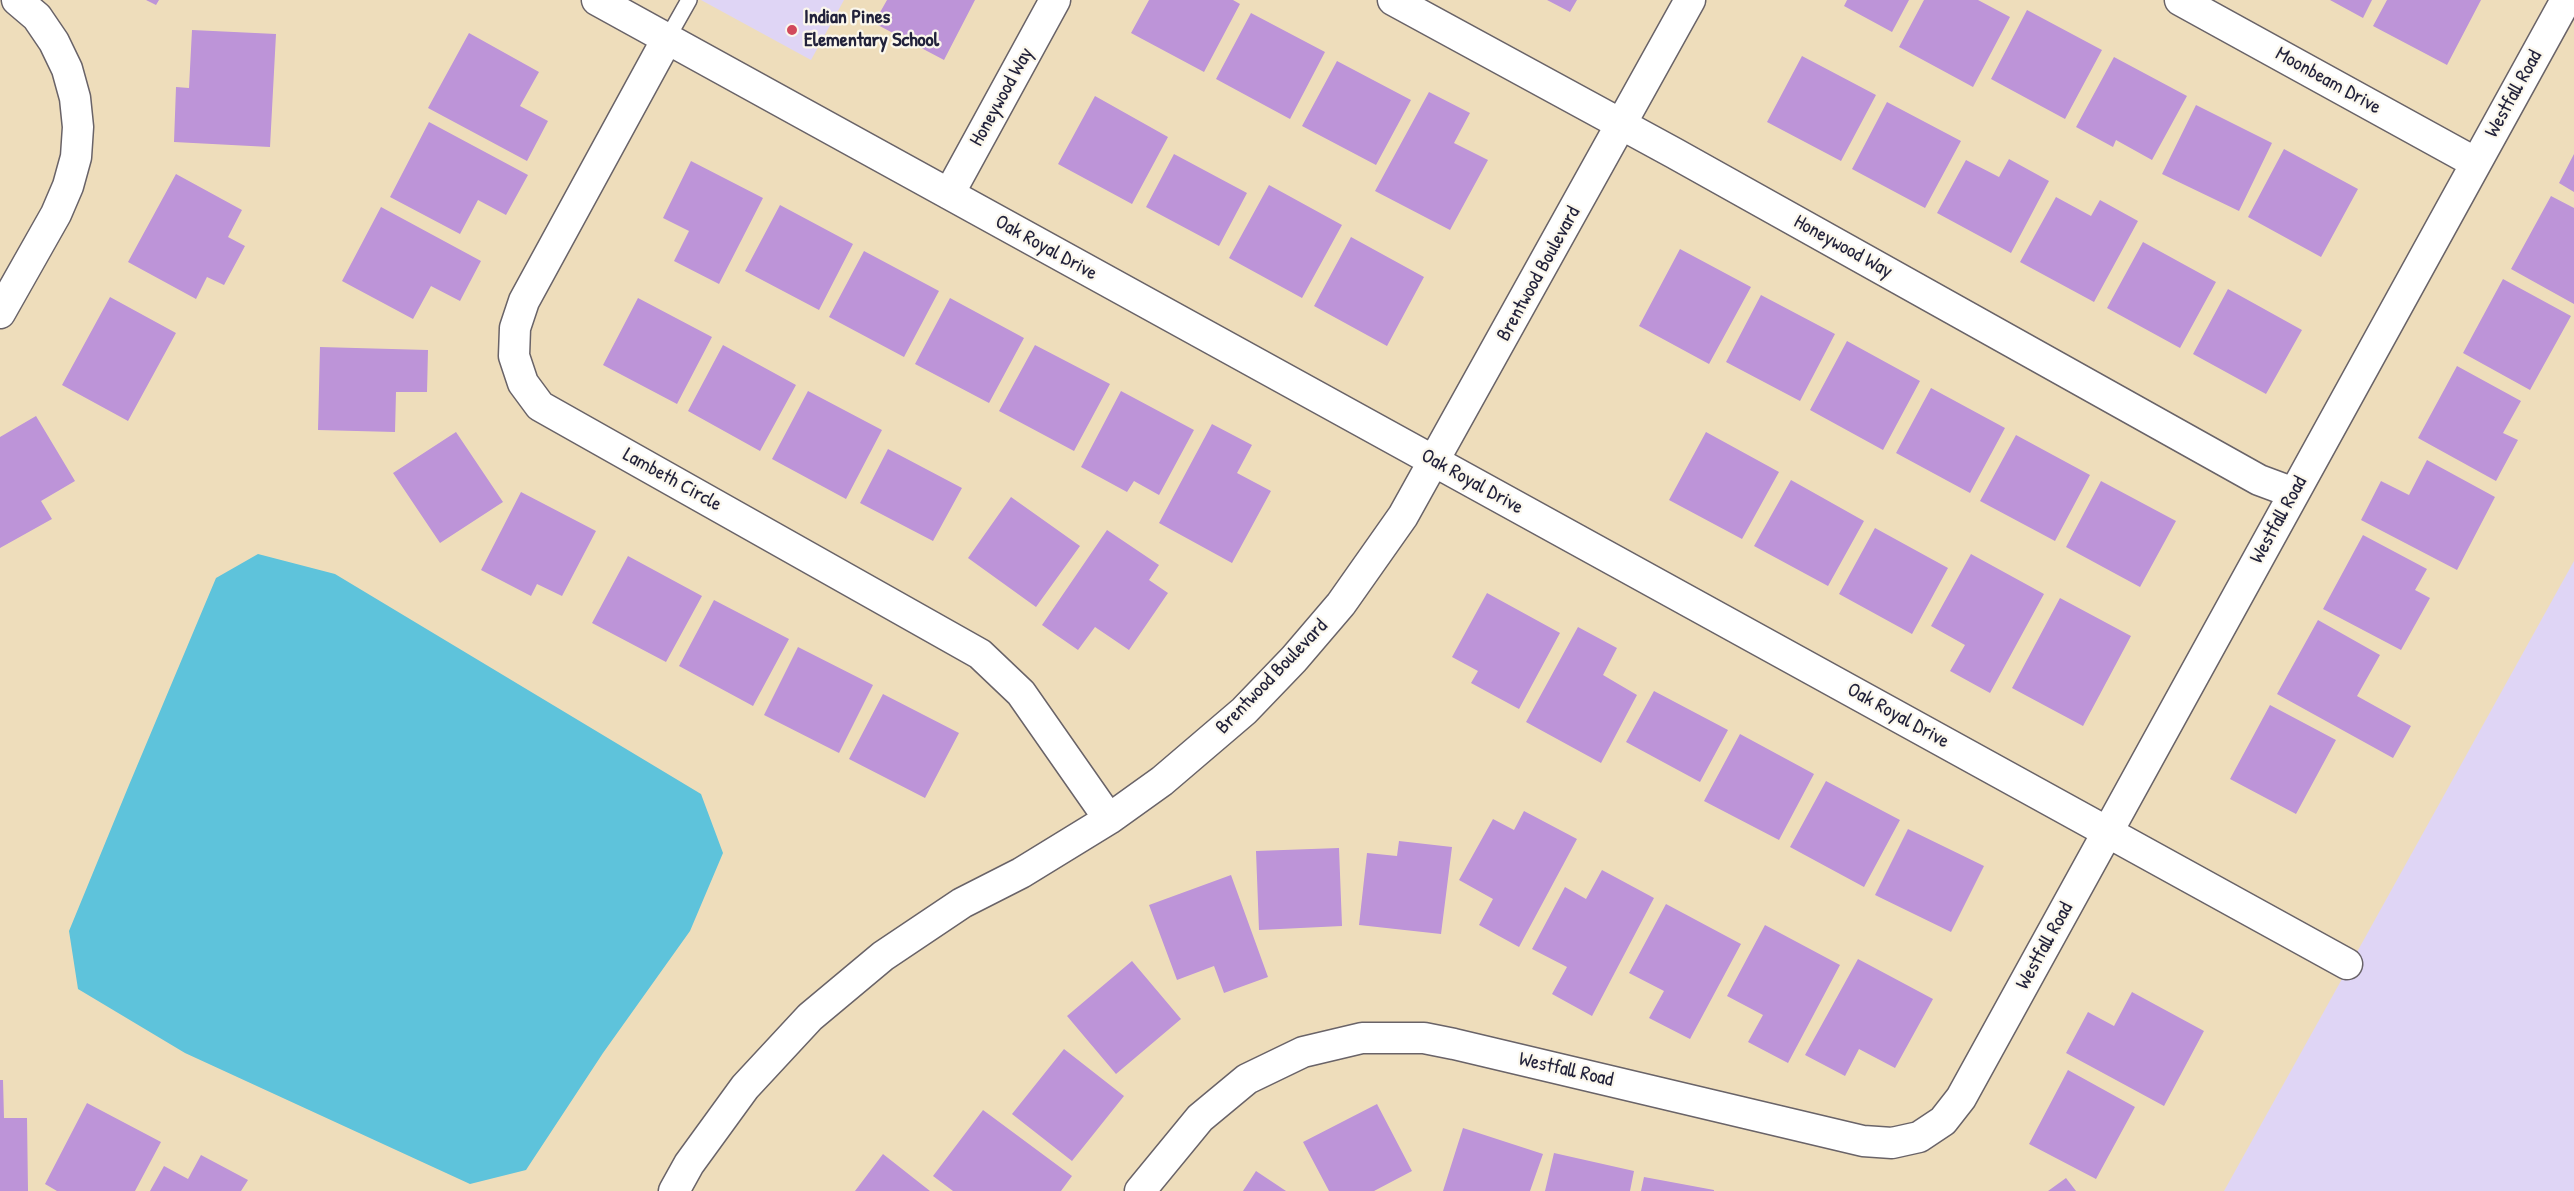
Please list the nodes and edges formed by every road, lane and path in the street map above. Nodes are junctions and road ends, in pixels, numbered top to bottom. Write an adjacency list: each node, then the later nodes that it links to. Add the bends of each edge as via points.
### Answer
1 (17, 0): 13 (street, via 37,17 67,69 78,127 76,157 68,186)
2 (597, 0): 9 (street, Oak Royal Drive)
3 (689, 0): 9 (lane)
4 (1055, 0): 12 (street, Honeywood Way)
5 (1393, 0): 10 (street, Honeywood Way)
6 (1690, 0): 10 (street, Brentwood Boulevard)
7 (2180, 0): 11 (street, Moonbeam Drive)
8 (2566, 0): 11 (street, Westfall Road)
9 (667, 39): 12 (street, Oak Royal Drive); 16 (street, Lambeth Circle, via 524,302 515,328 514,356 523,383 540,406 980,654 1021,693)
10 (1622, 124): 14 (street, Brentwood Boulevard); 15 (street, Honeywood Way, via 2259,480)
11 (2476, 163): 15 (street, Westfall Road)
12 (948, 194): 14 (street, Oak Royal Drive)
13 (0, 313)
14 (1436, 462): 16 (street, Brentwood Boulevard, via 1341,604 1294,659 1244,711 1162,781); 17 (street, Oak Royal Drive)
15 (2294, 494): 17 (street, Westfall Road)
16 (1109, 819): 19 (street, Brentwood Boulevard, via 942,916 883,956 810,1017 745,1087)
17 (2108, 832): 18 (street, Oak Royal Drive); 20 (street, Westfall Road, via 1961,1098 1943,1121 1919,1137 1892,1143 1863,1141 1454,1044 1424,1038 1362,1038 1303,1052 1247,1079 1200,1118)
18 (2347, 964)
19 (674, 1191)
20 (1140, 1191)

